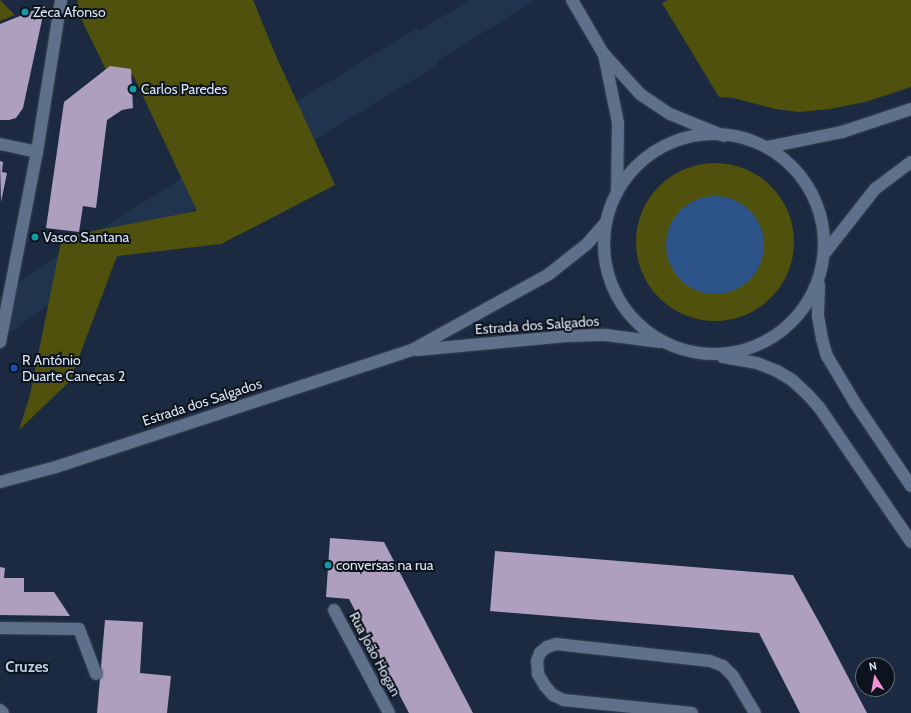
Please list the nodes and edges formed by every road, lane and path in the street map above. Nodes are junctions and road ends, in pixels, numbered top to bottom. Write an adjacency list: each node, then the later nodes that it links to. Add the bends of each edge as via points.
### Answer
1 (62, 0): 8 (main road)
2 (572, 0): 3 (main road)
3 (603, 53): 5 (main road, via 640,94 670,114); 10 (main road, via 618,123)
4 (911, 109): 7 (main road, via 842,132)
5 (724, 136): 7 (main road); 10 (main road, via 702,135 668,144 638,165)
6 (0, 144): 8 (main road)
7 (768, 147): 12 (main road, via 788,161 815,199 823,226)
8 (37, 152): 14 (main road)
9 (911, 162): 12 (main road, via 875,189)
10 (617, 193): 11 (main road)
11 (605, 223): 15 (main road, via 606,256 614,288 624,307 639,326); 16 (main road, Estrada dos Salgados, via 586,244 549,274)
12 (824, 254): 13 (main road)
13 (820, 277): 17 (main road, via 806,306 776,336 744,349); 19 (main road, via 818,316 827,356)
14 (0, 342)
15 (664, 343): 16 (main road, Estrada dos Salgados, via 606,335 569,336); 17 (main road)
16 (412, 350): 18 (main road, Estrada dos Salgados)
17 (706, 354): 20 (main road, via 757,364 792,380 819,407)
18 (0, 482)
19 (911, 486)
20 (911, 542)
21 (334, 610): 26 (main road, Rua João Hogan)
22 (0, 628): 23 (main road, via 79,629)
23 (96, 674)
24 (0, 710): 25 (main road)
25 (3, 713)
26 (389, 713)
27 (692, 713): 28 (main road, via 564,700 553,695 545,686 538,674 537,661 540,653 556,644 710,661 723,666 733,676)
28 (756, 713)

